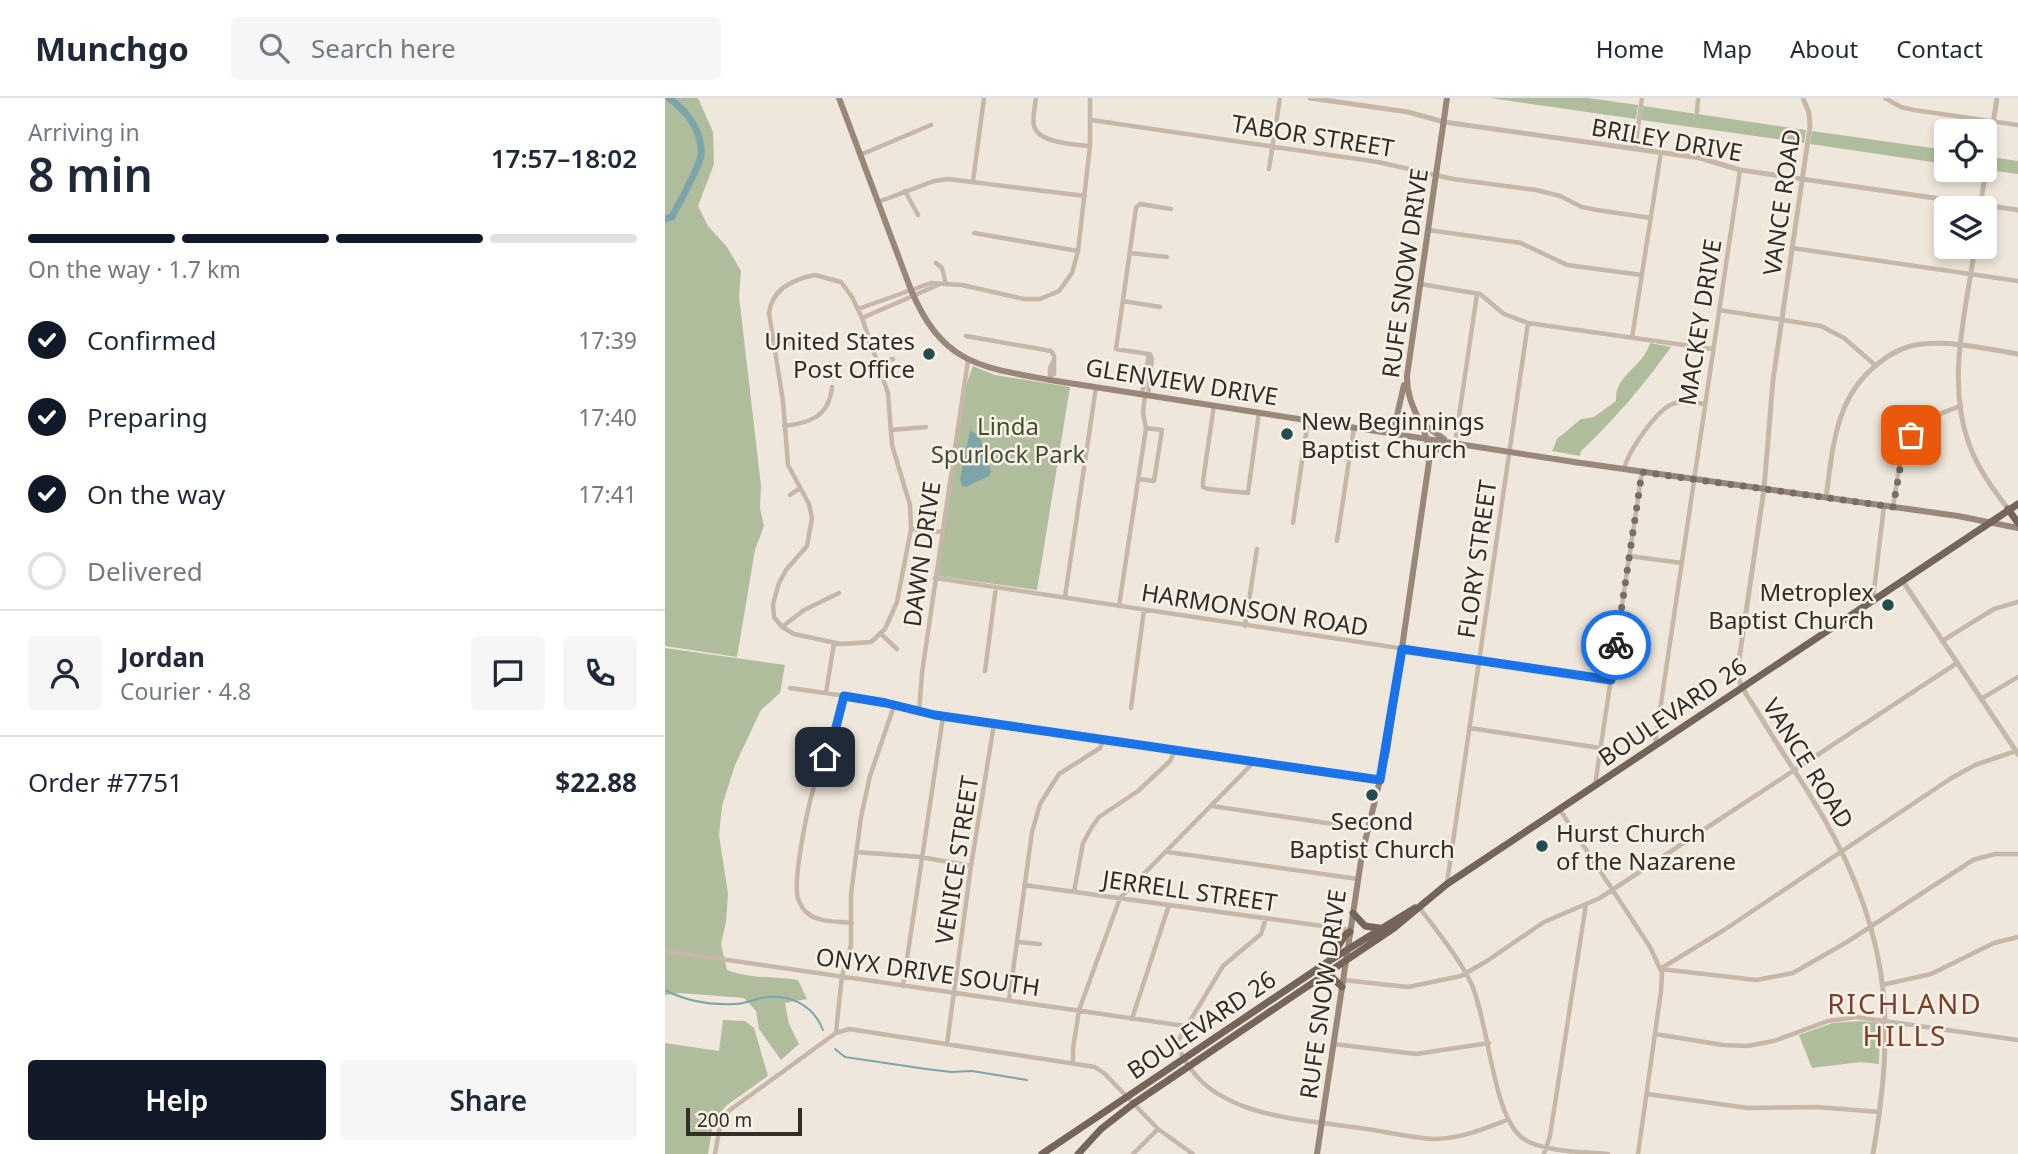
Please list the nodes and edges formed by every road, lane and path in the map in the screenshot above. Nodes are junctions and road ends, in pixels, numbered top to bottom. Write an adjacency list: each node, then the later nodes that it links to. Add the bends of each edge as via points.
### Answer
1 (839, 98): 25 (main road, GLENVIEW DRIVE)
2 (984, 98): 30 (street)
3 (1036, 98): 22 (street, via 1034,126 1039,134)
4 (1090, 98): 16 (street)
5 (1279, 98): 21 (street)
6 (1310, 98): 17 (street, BRILEY DRIVE)
7 (1447, 98): 17 (main road, RUFE SNOW DRIVE)
8 (1642, 98): 23 (street)
9 (1698, 98): 13 (street)
10 (1803, 98): 29 (street, VANCE ROAD, via 1810,126)
11 (1885, 98): 14 (street, via 1914,110)
12 (1997, 98): 15 (street)
13 (1697, 111)
14 (1973, 119)
15 (1994, 119)
16 (1091, 120): 21 (street, TABOR STREET); 22 (street)
17 (1444, 122): 23 (street, BRILEY DRIVE); 28 (main road, RUFE SNOW DRIVE)
18 (1997, 122): 20 (street)
19 (931, 125): 25 (street)
20 (2018, 125)
21 (1272, 145): 26 (street); 28 (street, TABOR STREET)
22 (1090, 146): 32 (street)
23 (1635, 149): 24 (street, BRILEY DRIVE)
24 (1661, 152): 27 (street, BRILEY DRIVE); 39 (street)
25 (860, 155): 34 (main road, GLENVIEW DRIVE)
26 (1269, 169)
27 (1740, 170): 29 (street, BRILEY DRIVE); 58 (street, MACKEY DRIVE)
28 (1437, 175): 39 (street, TABOR STREET, via 1536,190 1582,207); 40 (main road, RUFE SNOW DRIVE)
29 (1803, 179): 33 (street, BRILEY DRIVE); 42 (street, VANCE ROAD)
30 (973, 181): 31 (street, via 939,180); 32 (street)
31 (905, 191): 34 (street); 38 (street)
32 (1085, 196): 43 (street)
33 (1934, 199)
34 (878, 202): 53 (main road, GLENVIEW DRIVE)
35 (1997, 208): 37 (street, BRILEY DRIVE)
36 (1171, 209): 44 (street, via 1137,205)
37 (2018, 210)
38 (918, 215)
39 (1651, 218): 49 (street)
40 (1428, 230): 49 (street, via 1521,243 1567,265); 52 (main road, RUFE SNOW DRIVE)
41 (974, 233): 43 (street)
42 (1792, 248): 48 (street); 60 (street, VANCE ROAD)
43 (1078, 251): 51 (street, via 1065,285 1040,299)
44 (1130, 253): 45 (street); 55 (street)
45 (1167, 257)
46 (1973, 259): 48 (street)
47 (936, 263): 51 (street)
48 (1971, 274): 50 (street); 65 (street)
49 (1642, 275): 63 (street)
50 (2018, 281)
51 (946, 284): 53 (street, via 926,284)
52 (1420, 284): 54 (street); 73 (main road, RUFE SNOW DRIVE)
53 (912, 293): 57 (street); 59 (street); 70 (main road, GLENVIEW DRIVE, via 932,329)
54 (1477, 293): 61 (street, via 1504,314); 91 (street)
55 (1123, 301): 56 (street); 77 (street, via 1116,349 1149,354)
56 (1160, 307)
57 (858, 309): 59 (street); 66 (street, via 837,279 815,275 796,279 771,303)
58 (1719, 310): 60 (street); 67 (street, MACKEY DRIVE)
59 (862, 318): 71 (street)
60 (1782, 318): 72 (street, via 1830,330); 100 (street, VANCE ROAD)
61 (1528, 323): 63 (street); 93 (street, FLORY STREET)
62 (966, 336): 74 (street, via 1051,351)
63 (1632, 338): 67 (street)
64 (812, 341): 66 (street)
65 (1961, 345): 68 (street); 72 (street, via 1905,347); 80 (street)
66 (773, 346): 84 (street)
67 (1712, 349): 78 (street, MACKEY DRIVE)
68 (2018, 354)
69 (893, 359): 71 (street)
70 (968, 360): 74 (main road, GLENVIEW DRIVE, via 993,370); 111 (street, DAWN DRIVE)
71 (879, 363): 88 (street, via 888,393)
72 (1875, 365): 102 (street, via 1858,382 1841,413)
73 (1407, 376): 83 (main road, RUFE SNOW DRIVE, via 1409,400); 89 (main road, via 1395,424)
74 (1050, 378): 76 (main road, GLENVIEW DRIVE)
75 (832, 387): 84 (street, via 822,413)
76 (1096, 387): 77 (main road, GLENVIEW DRIVE); 120 (street)
77 (1145, 395): 79 (main road, GLENVIEW DRIVE); 87 (street)
78 (1704, 404): 95 (street, via 1683,402 1666,408 1631,450); 98 (street, MACKEY DRIVE)
79 (1214, 405): 81 (main road, GLENVIEW DRIVE); 81 (street, via 1203,487 1248,493)
80 (1961, 406): 105 (street, via 1922,422 1911,435 1904,447); 106 (street, via 1973,452)
81 (1259, 412): 82 (main road, GLENVIEW DRIVE)
82 (1308, 420): 86 (main road, GLENVIEW DRIVE); 108 (street)
83 (1418, 421): 90 (main road, RUFE SNOW DRIVE); 91 (main road)
84 (784, 426): 99 (street, via 788,465)
85 (926, 427): 88 (street)
86 (1354, 427): 89 (main road, GLENVIEW DRIVE); 112 (street)
87 (1146, 428): 97 (street); 97 (street, via 1162,429 1154,481)
88 (891, 430): 110 (street, via 910,505)
89 (1386, 432): 90 (main road, GLENVIEW DRIVE)
90 (1427, 438): 91 (main road, GLENVIEW DRIVE); 94 (main road, RUFE SNOW DRIVE)
91 (1452, 442): 92 (main road, GLENVIEW DRIVE)
92 (1466, 444): 93 (main road, GLENVIEW DRIVE); 94 (main road, via 1440,447)
93 (1510, 451): 95 (main road, GLENVIEW DRIVE); 132 (street, FLORY STREET)
94 (1429, 456): 131 (main road, RUFE SNOW DRIVE)
95 (1625, 469): 96 (main road, GLENVIEW DRIVE)
96 (1642, 472): 98 (main road, GLENVIEW DRIVE); 114 (street)
97 (1139, 479): 123 (street)
98 (1694, 479): 100 (main road, GLENVIEW DRIVE); 115 (street, MACKEY DRIVE)
99 (800, 488): 101 (street); 126 (street, via 811,508 811,527 807,546 776,590 774,617)
100 (1764, 489): 102 (main road, GLENVIEW DRIVE); 137 (street, VANCE ROAD, via 1737,666)
101 (790, 495)
102 (1826, 498): 104 (main road, GLENVIEW DRIVE)
103 (2018, 504): 106 (main road, BOULEVARD 26)
104 (1884, 506): 105 (main road, GLENVIEW DRIVE); 121 (street)
105 (1893, 507): 107 (main road, GLENVIEW DRIVE)
106 (2008, 509): 107 (main road, BOULEVARD 26); 109 (main road)
107 (1989, 522): 109 (main road, GLENVIEW DRIVE); 117 (main road, BOULEVARD 26)
108 (1293, 523)
109 (2018, 525)
110 (911, 529): 111 (street); 127 (street, via 897,601)
111 (942, 532): 116 (street, DAWN DRIVE)
112 (1337, 541)
113 (1257, 549): 125 (street)
114 (1629, 556): 115 (street); 136 (street)
115 (1682, 563): 149 (street, MACKEY DRIVE)
116 (936, 578): 118 (street, HARMONSON ROAD); 144 (street, DAWN DRIVE)
117 (1902, 580): 121 (main road, BOULEVARD 26); 128 (street)
118 (996, 587): 120 (street, HARMONSON ROAD); 134 (street)
119 (839, 593): 126 (street)
120 (1065, 597): 123 (street, HARMONSON ROAD)
121 (1873, 600): 137 (main road, BOULEVARD 26)
122 (2018, 602): 128 (street, via 1994,609)
123 (1119, 606): 124 (street, HARMONSON ROAD)
124 (1144, 611): 125 (street, HARMONSON ROAD); 143 (street)
125 (1245, 626): 131 (street, HARMONSON ROAD)
126 (782, 627): 129 (street)
127 (881, 634): 129 (street, via 871,642); 130 (street)
128 (1942, 641): 133 (street)
129 (834, 643): 139 (street)
130 (897, 649)
131 (1402, 649): 132 (street, HARMONSON ROAD); 155 (main road, RUFE SNOW DRIVE)
132 (1479, 660): 136 (street, HARMONSON ROAD); 147 (street, FLORY STREET)
133 (1957, 663): 141 (street); 154 (street)
134 (985, 671)
135 (2018, 677): 141 (street)
136 (1611, 680): 150 (street)
137 (1742, 687): 149 (main road, BOULEVARD 26); 154 (street, VANCE ROAD)
138 (790, 688): 139 (street)
139 (826, 693): 140 (street)
140 (844, 696): 142 (street); 177 (street, via 813,790 797,891 811,916)
141 (1982, 699): 152 (street)
142 (894, 706): 144 (street); 161 (street, via 870,776)
143 (1131, 708)
144 (919, 712): 145 (street)
145 (943, 717): 146 (street); 164 (street)
146 (994, 724): 148 (street); 165 (street, VENICE STREET)
147 (1470, 729): 150 (street); 167 (street, FLORY STREET)
148 (1104, 740): 151 (street); 168 (street, via 1096,751 1059,774 1044,796 1034,820)
149 (1655, 746): 156 (main road, BOULEVARD 26)
150 (1601, 748): 156 (street)
151 (1176, 750): 153 (street); 170 (street, via 1137,791 1099,817 1083,843)
152 (2017, 752): 160 (street, via 1975,765 1950,779)
153 (1255, 761): 155 (street); 157 (street)
154 (1795, 771): 160 (street, VANCE ROAD); 169 (street)
155 (1380, 780): 159 (main road, RUFE SNOW DRIVE)
156 (1595, 786): 158 (main road, BOULEVARD 26)
157 (1211, 806): 159 (street); 162 (street)
158 (1560, 810): 167 (main road, BOULEVARD 26); 169 (street)
159 (1367, 829): 166 (main road, RUFE SNOW DRIVE)
160 (1842, 851): 179 (street, VANCE ROAD); 187 (street)
161 (856, 852): 164 (street); 177 (street)
162 (1167, 852): 166 (street); 171 (street)
163 (2018, 854): 179 (street, via 1973,860)
164 (921, 857): 165 (street); 193 (street)
165 (971, 866): 194 (street, VENICE STREET)
166 (1358, 879): 175 (main road, RUFE SNOW DRIVE)
167 (1447, 884): 174 (main road, BOULEVARD 26)
168 (1024, 885): 170 (street, JERRELL STREET); 182 (street)
169 (1614, 889): 172 (street); 187 (street)
170 (1074, 892): 171 (street, JERRELL STREET)
171 (1119, 898): 173 (street, JERRELL STREET); 196 (street)
172 (1586, 904): 188 (street, via 1544,922); 215 (street)
173 (1169, 905): 176 (street, JERRELL STREET); 198 (street)
174 (1419, 906): 178 (main road, BOULEVARD 26); 185 (main road, BOULEVARD 26, via 1394,928); 188 (street)
175 (1353, 913): 178 (main road, via 1365,926); 180 (main road, RUFE SNOW DRIVE)
176 (1266, 918): 180 (street, JERRELL STREET); 200 (street, via 1261,934 1223,967)
177 (852, 923): 189 (street)
178 (1380, 928): 185 (main road, BOULEVARD 26)
179 (1869, 928): 187 (street, via 1808,966 1780,977 1746,979); 192 (street, VANCE ROAD)
180 (1351, 931): 185 (main road, RUFE SNOW DRIVE); 186 (main road)
181 (2018, 937): 192 (street, via 1994,943 1937,972)
182 (1018, 942): 183 (street); 195 (street)
183 (1040, 944)
184 (665, 951): 189 (street, ONYX DRIVE SOUTH)
185 (1347, 954): 186 (main road, BOULEVARD 26); 190 (main road, BOULEVARD 26); 191 (main road, RUFE SNOW DRIVE)
186 (1329, 961): 197 (main road, BOULEVARD 26)
187 (1660, 969): 202 (street)
188 (1465, 973): 191 (street, via 1408,987); 204 (street)
189 (842, 976): 193 (street, ONYX DRIVE SOUTH); 201 (street)
190 (1321, 976): 191 (main road); 197 (main road, BOULEVARD 26)
191 (1343, 983): 206 (main road, RUFE SNOW DRIVE)
192 (1882, 985): 199 (street, VANCE ROAD)
193 (903, 986): 194 (street, ONYX DRIVE SOUTH)
194 (954, 991): 195 (street, ONYX DRIVE SOUTH); 205 (street, VENICE STREET)
195 (1009, 1000): 196 (street, ONYX DRIVE SOUTH)
196 (1079, 1010): 198 (street, ONYX DRIVE SOUTH); 207 (street)
197 (1265, 1010): 208 (main road, BOULEVARD 26)
198 (1132, 1019): 200 (street, ONYX DRIVE SOUTH)
199 (1884, 1020): 202 (street, via 1838,1019 1747,1046); 203 (street); 211 (street, VANCE ROAD)
200 (1185, 1026): 208 (street, via 1178,1048)
201 (836, 1033): 205 (street, via 849,1029); 217 (street, via 730,1110 722,1120)
202 (1655, 1034): 209 (street)
203 (2018, 1040)
204 (1489, 1043): 206 (street, via 1416,1054); 212 (street)
205 (947, 1044): 207 (street)
206 (1334, 1044): 213 (main road, RUFE SNOW DRIVE)
207 (1073, 1063): 210 (street, via 1100,1070)
208 (1187, 1063): 210 (main road, BOULEVARD 26); 213 (street, via 1210,1089 1235,1102)
209 (1647, 1094): 211 (street, via 1748,1108); 224 (street)
210 (1130, 1101): 214 (street); 216 (main road, BOULEVARD 26); 218 (main road, BOULEVARD 26)
211 (1880, 1112): 225 (street, VANCE ROAD)
212 (1507, 1120): 213 (street, via 1465,1136 1434,1139); 215 (street, via 1526,1140)
213 (1322, 1122): 221 (main road, RUFE SNOW DRIVE)
214 (1159, 1129): 219 (street); 220 (street)
215 (1547, 1147): 222 (street); 223 (street)
216 (1045, 1153)
217 (715, 1154)
218 (1078, 1154)
219 (1133, 1154)
220 (1193, 1154)
221 (1317, 1154)
222 (1544, 1154)
223 (1608, 1154)
224 (1639, 1154)
225 (1873, 1154)

